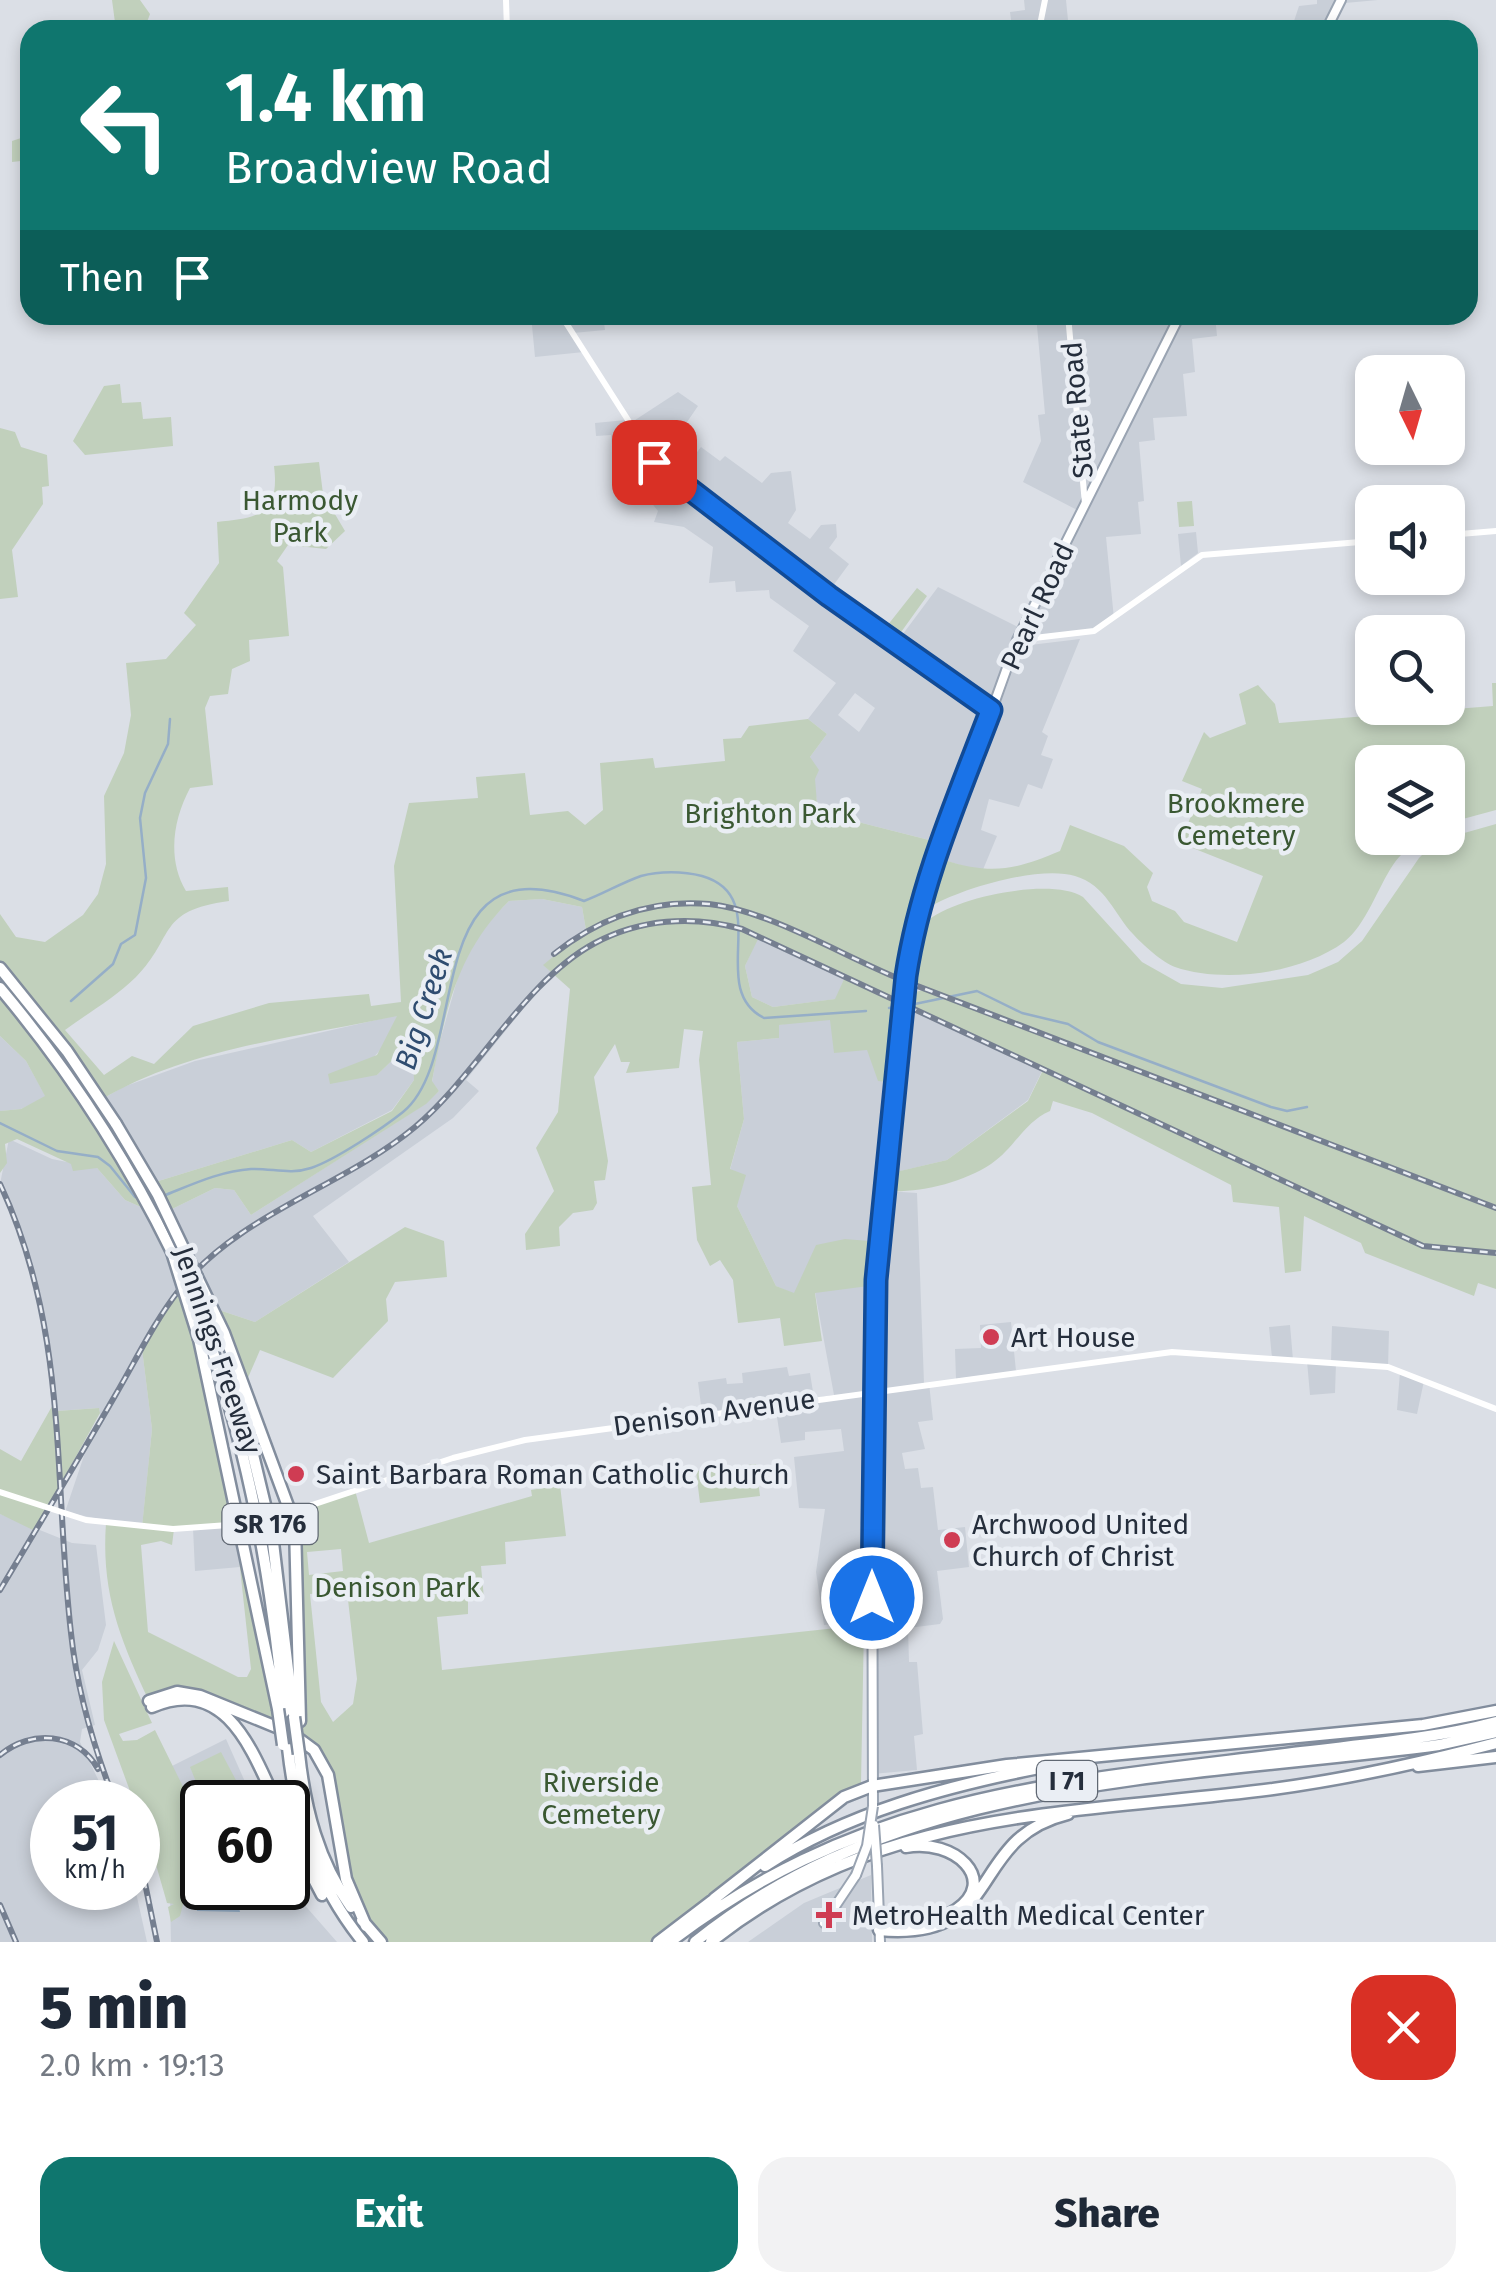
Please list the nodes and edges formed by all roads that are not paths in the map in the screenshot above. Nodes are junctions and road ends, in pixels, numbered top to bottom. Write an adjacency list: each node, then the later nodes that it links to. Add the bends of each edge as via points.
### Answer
1 (567, 325): 9 (main road, via 658,467)
2 (1069, 325): 4 (main road, State Road)
3 (1175, 325): 4 (main road, Pearl Road)
4 (1085, 505): 8 (main road, Pearl Road)
5 (1496, 531): 6 (main road)
6 (1465, 534)
7 (1355, 543): 8 (main road, via 1202,555 1094,631)
8 (1017, 640): 9 (main road, Pearl Road)
9 (991, 710): 15 (main road, Pearl Road, bridge, via 913,928 879,1259)
10 (0, 968): 12 (highway, Jennings Freeway)
11 (0, 988): 12 (highway, Jennings Freeway)
12 (43, 1029): 13 (highway, Jennings Freeway)
13 (62, 1054): 14 (highway, Jennings Freeway, bridge); 14 (highway, Jennings Freeway, bridge, via 116,1124 158,1195 197,1277)
14 (212, 1335): 18 (highway); 19 (highway); 22 (highway, Jennings Freeway / SR 176, via 258,1507)
15 (874, 1390): 16 (main road, Denison Avenue, via 1181,1352 1388,1367); 18 (main road, Denison Avenue, via 525,1440); 32 (main road, Pearl Road)
16 (1496, 1409)
17 (0, 1492): 19 (main road, Denison Avenue, bridge, via 87,1520 174,1529)
18 (290, 1513): 19 (main road, Denison Avenue, bridge); 22 (highway, via 295,1524)
19 (243, 1524): 22 (highway)
20 (1496, 1703): 24 (highway)
21 (1496, 1710): 24 (highway)
22 (289, 1715): 27 (highway, bridge); 27 (highway, bridge)
23 (1496, 1722): 44 (highway, I 71, via 960,1801 818,1851)
24 (1402, 1727): 28 (highway)
25 (1496, 1732): 45 (highway, I 71, via 968,1809 816,1864)
26 (1496, 1742): 30 (highway)
27 (290, 1749): 39 (highway, via 320,1851); 41 (highway, via 304,1838 324,1885)
28 (1109, 1755): 32 (highway, via 962,1770); 37 (highway, via 986,1779 863,1816)
29 (1496, 1757): 30 (highway)
30 (1358, 1774): 33 (highway)
31 (266, 1780): 39 (highway, via 228,1718 184,1700 150,1704 168,1693 191,1693 307,1743 328,1775 346,1879)
32 (873, 1797): 37 (highway, via 844,1797); 38 (main road, bridge, via 868,1846); 40 (main road, bridge)
33 (1145, 1802): 35 (highway, via 971,1824 891,1845); 40 (highway, via 1036,1824 1004,1850 961,1916)
34 (310, 1871): 41 (highway)
35 (821, 1874): 36 (highway); 40 (highway, via 922,1844 950,1849 964,1861 971,1885 960,1907)
36 (786, 1892): 46 (highway); 47 (highway)
37 (714, 1899): 43 (highway)
38 (824, 1923)
39 (366, 1926): 42 (highway)
40 (880, 1936)
41 (361, 1942)
42 (381, 1942)
43 (658, 1942)
44 (670, 1942)
45 (695, 1942)
46 (711, 1942)
47 (720, 1942)

